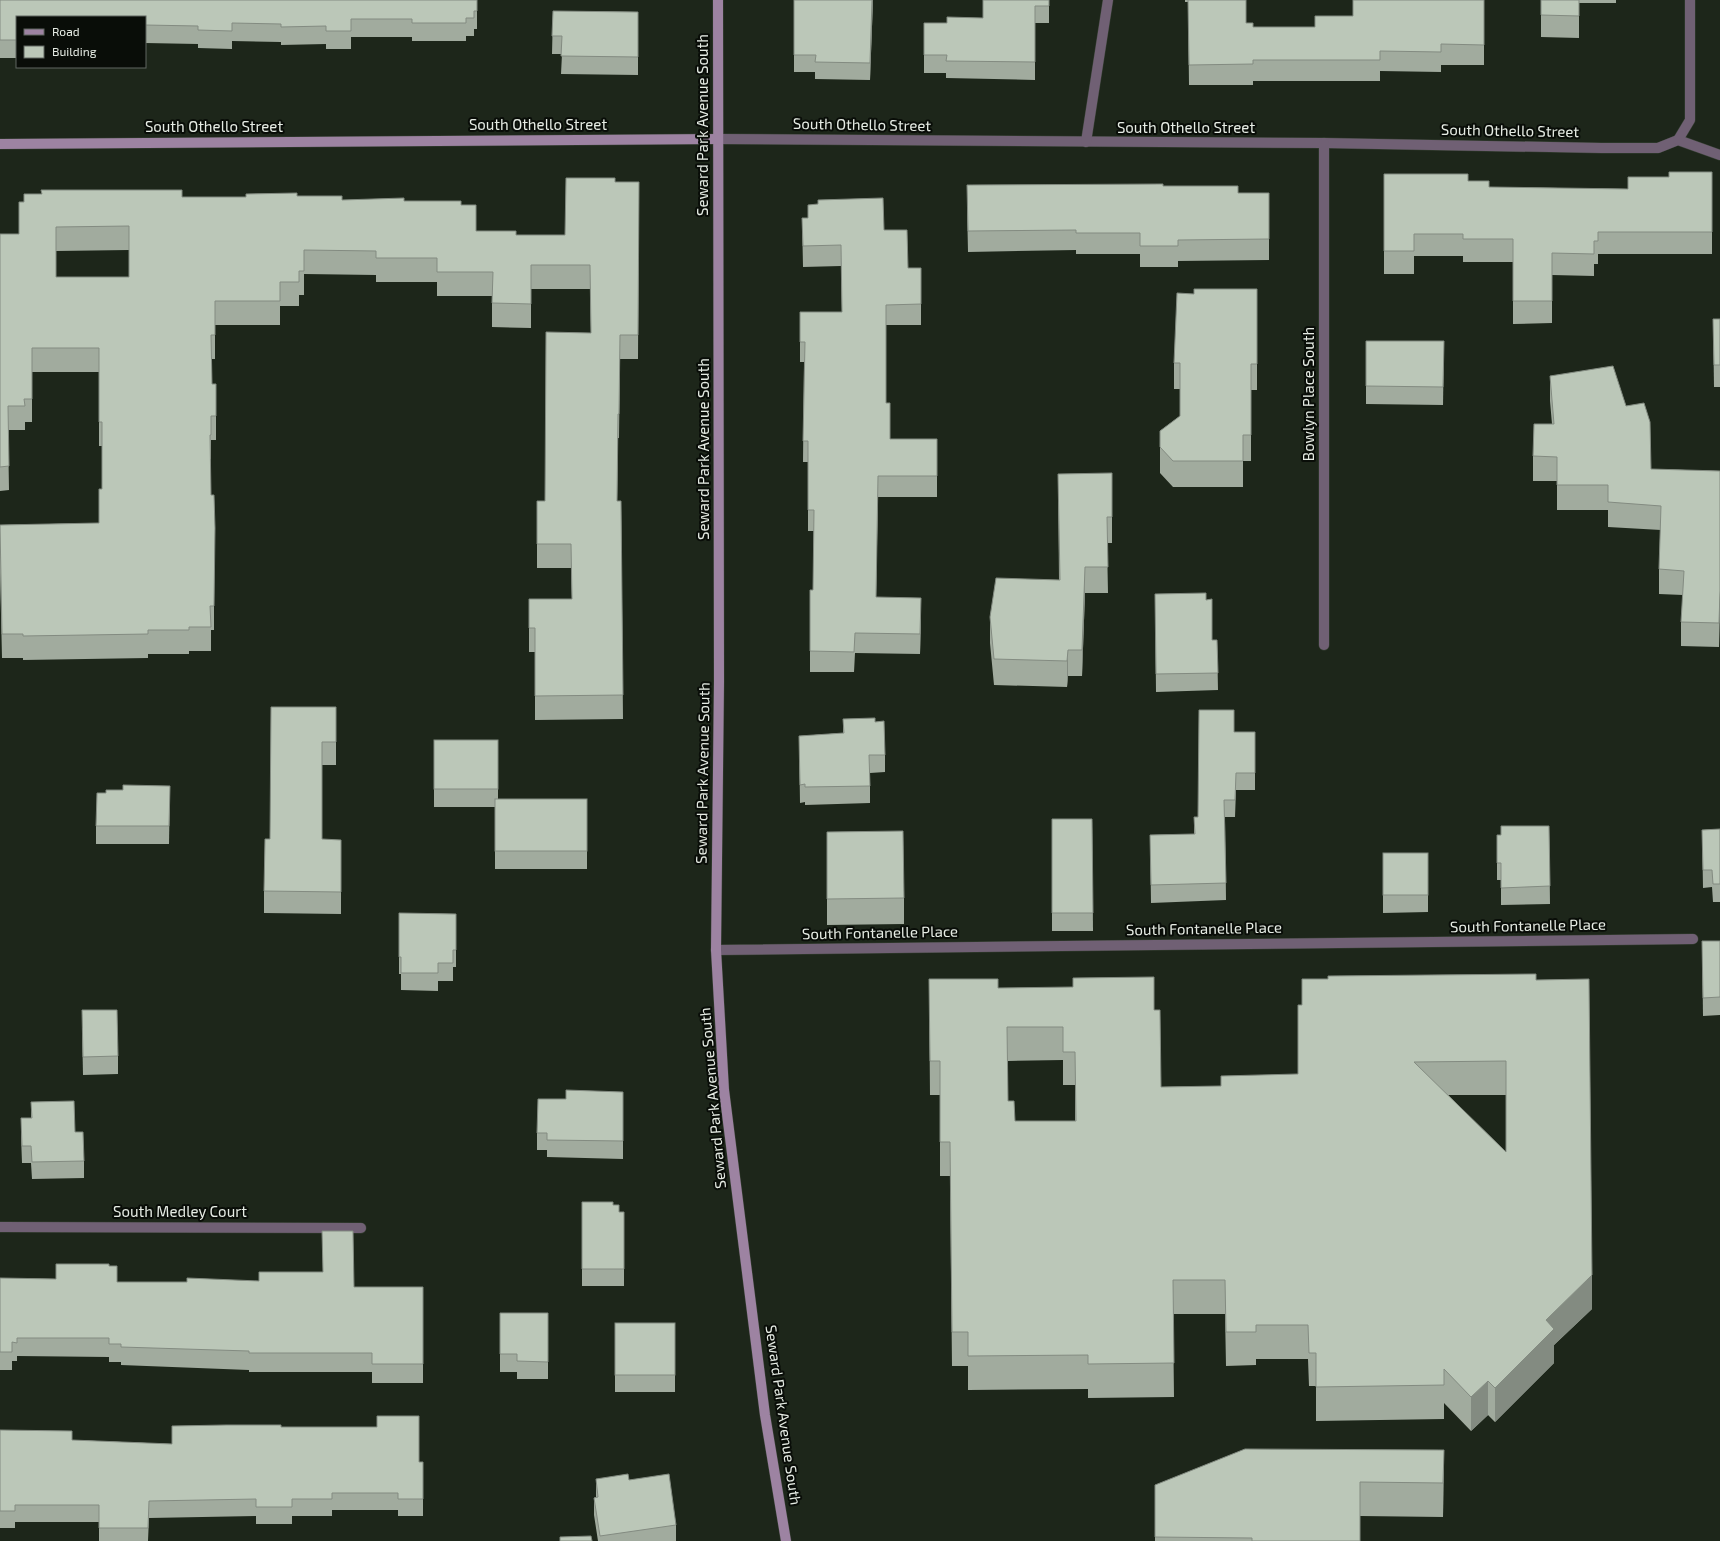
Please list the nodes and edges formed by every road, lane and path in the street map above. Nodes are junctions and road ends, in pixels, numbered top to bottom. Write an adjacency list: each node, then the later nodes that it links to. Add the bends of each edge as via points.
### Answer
1 (718, 0): 4 (main road, Seward Park Avenue South)
2 (1108, 0): 6 (street)
3 (1690, 0): 5 (street, via 1690,120)
4 (718, 139): 6 (street, South Othello Street); 7 (main road, South Othello Street); 12 (main road, Seward Park Avenue South, via 719,681)
5 (1678, 140): 8 (street, South Othello Street, via 1658,148); 9 (street)
6 (1086, 142): 8 (street, South Othello Street)
7 (0, 144)
8 (1324, 144): 10 (street, Bowlyn Place South)
9 (1720, 155)
10 (1324, 645)
11 (1693, 939): 12 (street, South Fontanelle Place)
12 (716, 950): 15 (main road, Seward Park Avenue South, via 724,1090 765,1415)
13 (0, 1227): 14 (street, South Medley Court)
14 (361, 1228)
15 (786, 1541)

